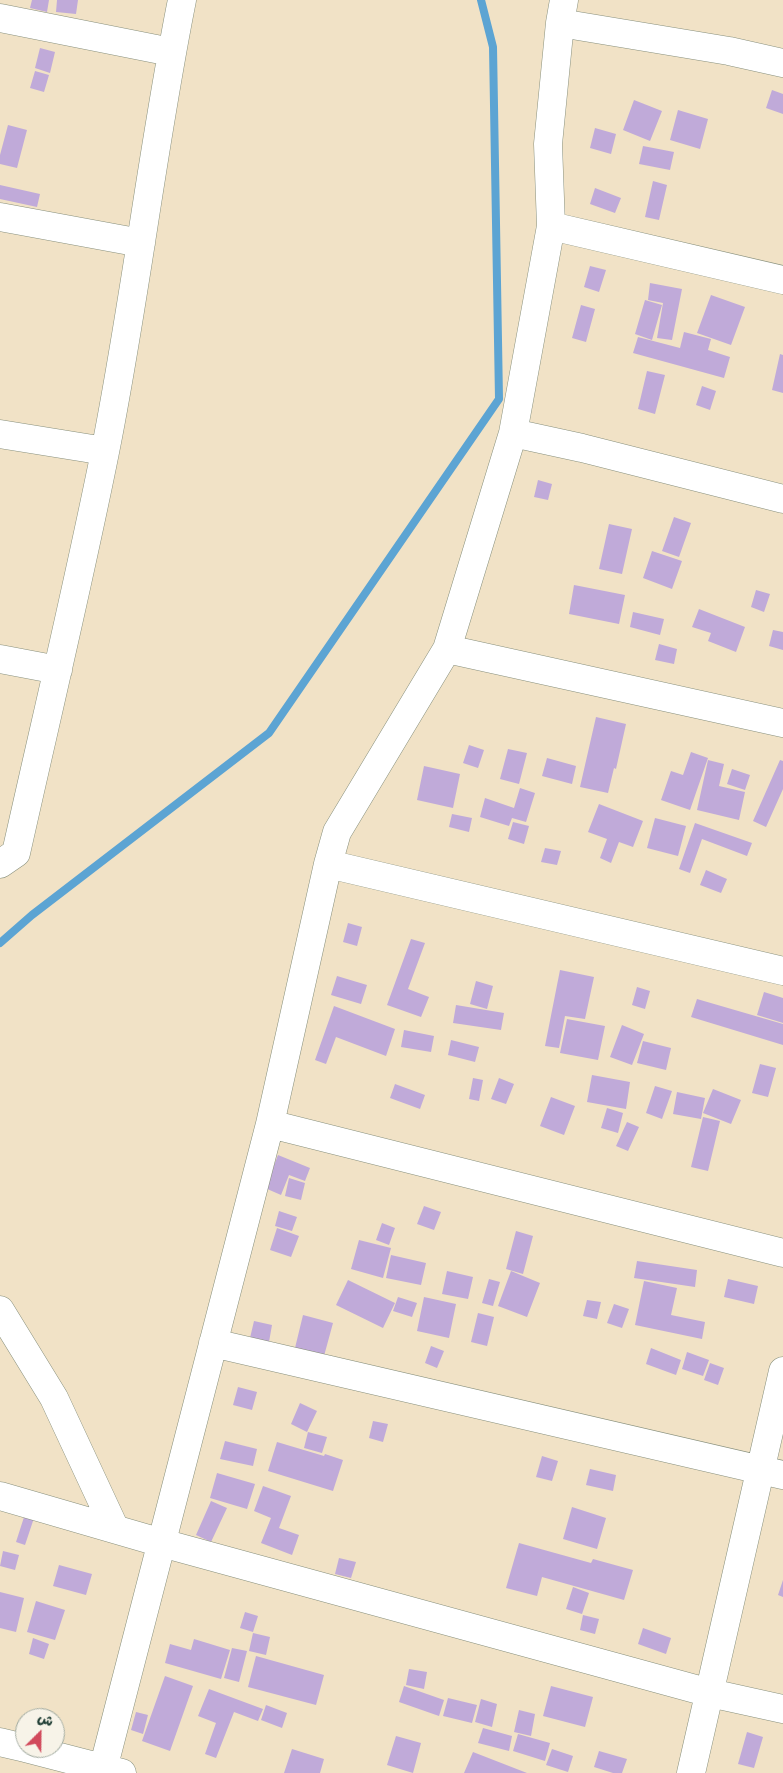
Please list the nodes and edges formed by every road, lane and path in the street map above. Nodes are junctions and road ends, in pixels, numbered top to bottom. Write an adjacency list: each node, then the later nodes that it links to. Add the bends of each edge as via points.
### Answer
1 (182, 0): 4 (street)
2 (562, 12): 5 (street); 7 (street, via 548,144)
3 (0, 18): 4 (street)
4 (171, 52): 8 (street)
5 (783, 63)
6 (0, 217): 8 (street)
7 (551, 226): 9 (street); 10 (street)
8 (142, 244): 12 (street)
9 (783, 280)
10 (513, 433): 13 (street); 14 (street)
11 (0, 434): 12 (street)
12 (105, 451): 16 (street)
13 (783, 499)
14 (447, 649): 17 (street); 19 (street, via 337,832)
15 (0, 660): 16 (street)
16 (58, 670): 18 (street, via 16,853)
17 (783, 723)
18 (0, 864)
19 (328, 864): 20 (street); 21 (street)
20 (783, 971)
21 (270, 1124): 22 (street); 24 (street)
22 (783, 1253)
23 (0, 1310): 28 (street, via 54,1398)
24 (213, 1343): 26 (street); 29 (street)
25 (783, 1371): 26 (street)
26 (771, 1472): 30 (street)
27 (0, 1496): 28 (street)
28 (116, 1529): 29 (street)
29 (162, 1543): 30 (street); 35 (street)
30 (710, 1693): 31 (street); 36 (street)
31 (783, 1709)
32 (0, 1742): 33 (street)
33 (15, 1746)
34 (62, 1758): 35 (street)
35 (109, 1771)
36 (691, 1773)

